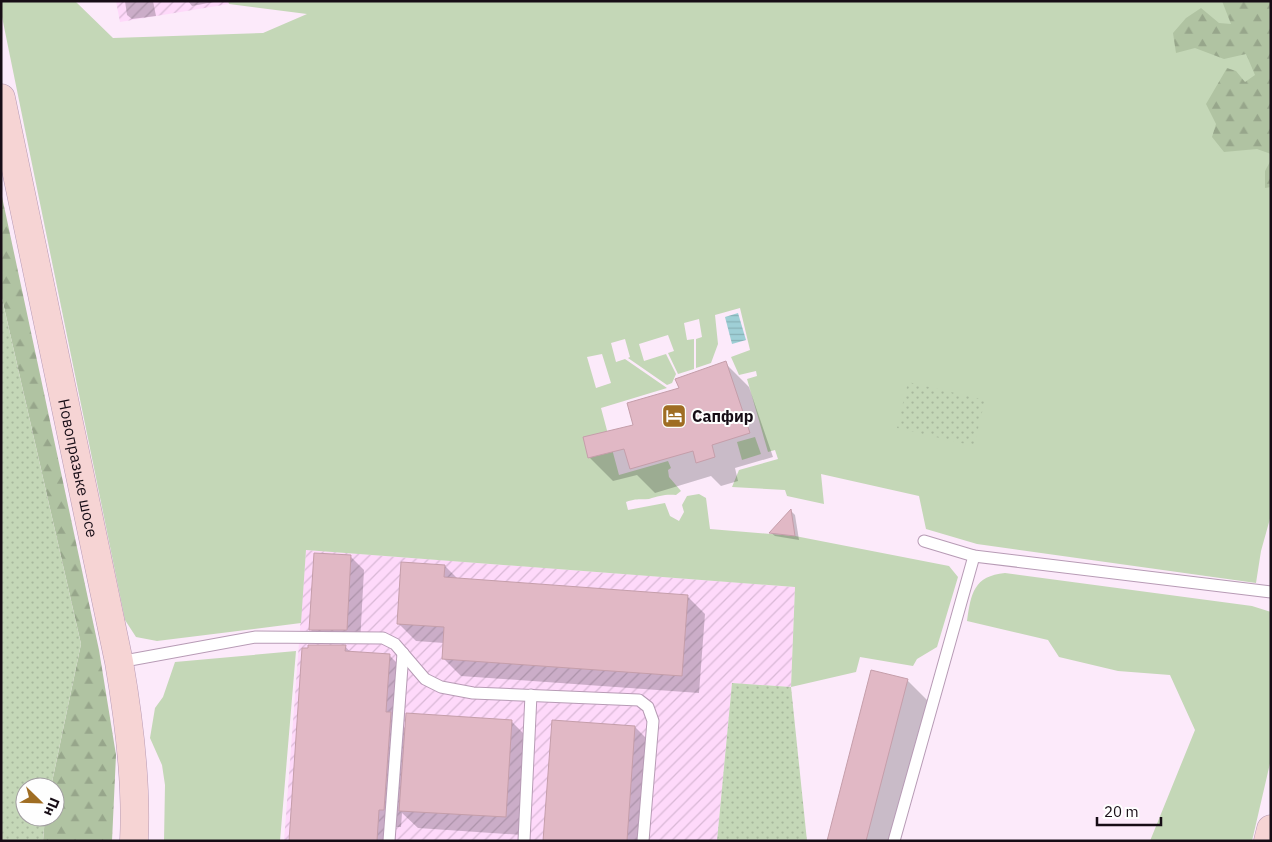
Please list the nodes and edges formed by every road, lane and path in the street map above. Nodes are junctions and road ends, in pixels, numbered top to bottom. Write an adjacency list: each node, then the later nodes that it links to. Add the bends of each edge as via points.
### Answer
1 (1, 98): 6 (main road, Новопразьке шосе)
2 (924, 541): 3 (lane)
3 (974, 556): 4 (lane); 13 (lane)
4 (1271, 592)
5 (403, 653): 6 (lane, via 383,638 256,637); 7 (lane, via 425,679 441,687 473,693); 10 (lane)
6 (119, 662): 9 (main road, Новопразьке шосе, via 127,706)
7 (531, 695): 11 (lane); 12 (lane, via 639,700 648,707 653,722)
8 (1271, 829): 14 (main road)
9 (134, 841)
10 (389, 841)
11 (524, 841)
12 (644, 841)
13 (894, 841)
14 (1268, 841)

